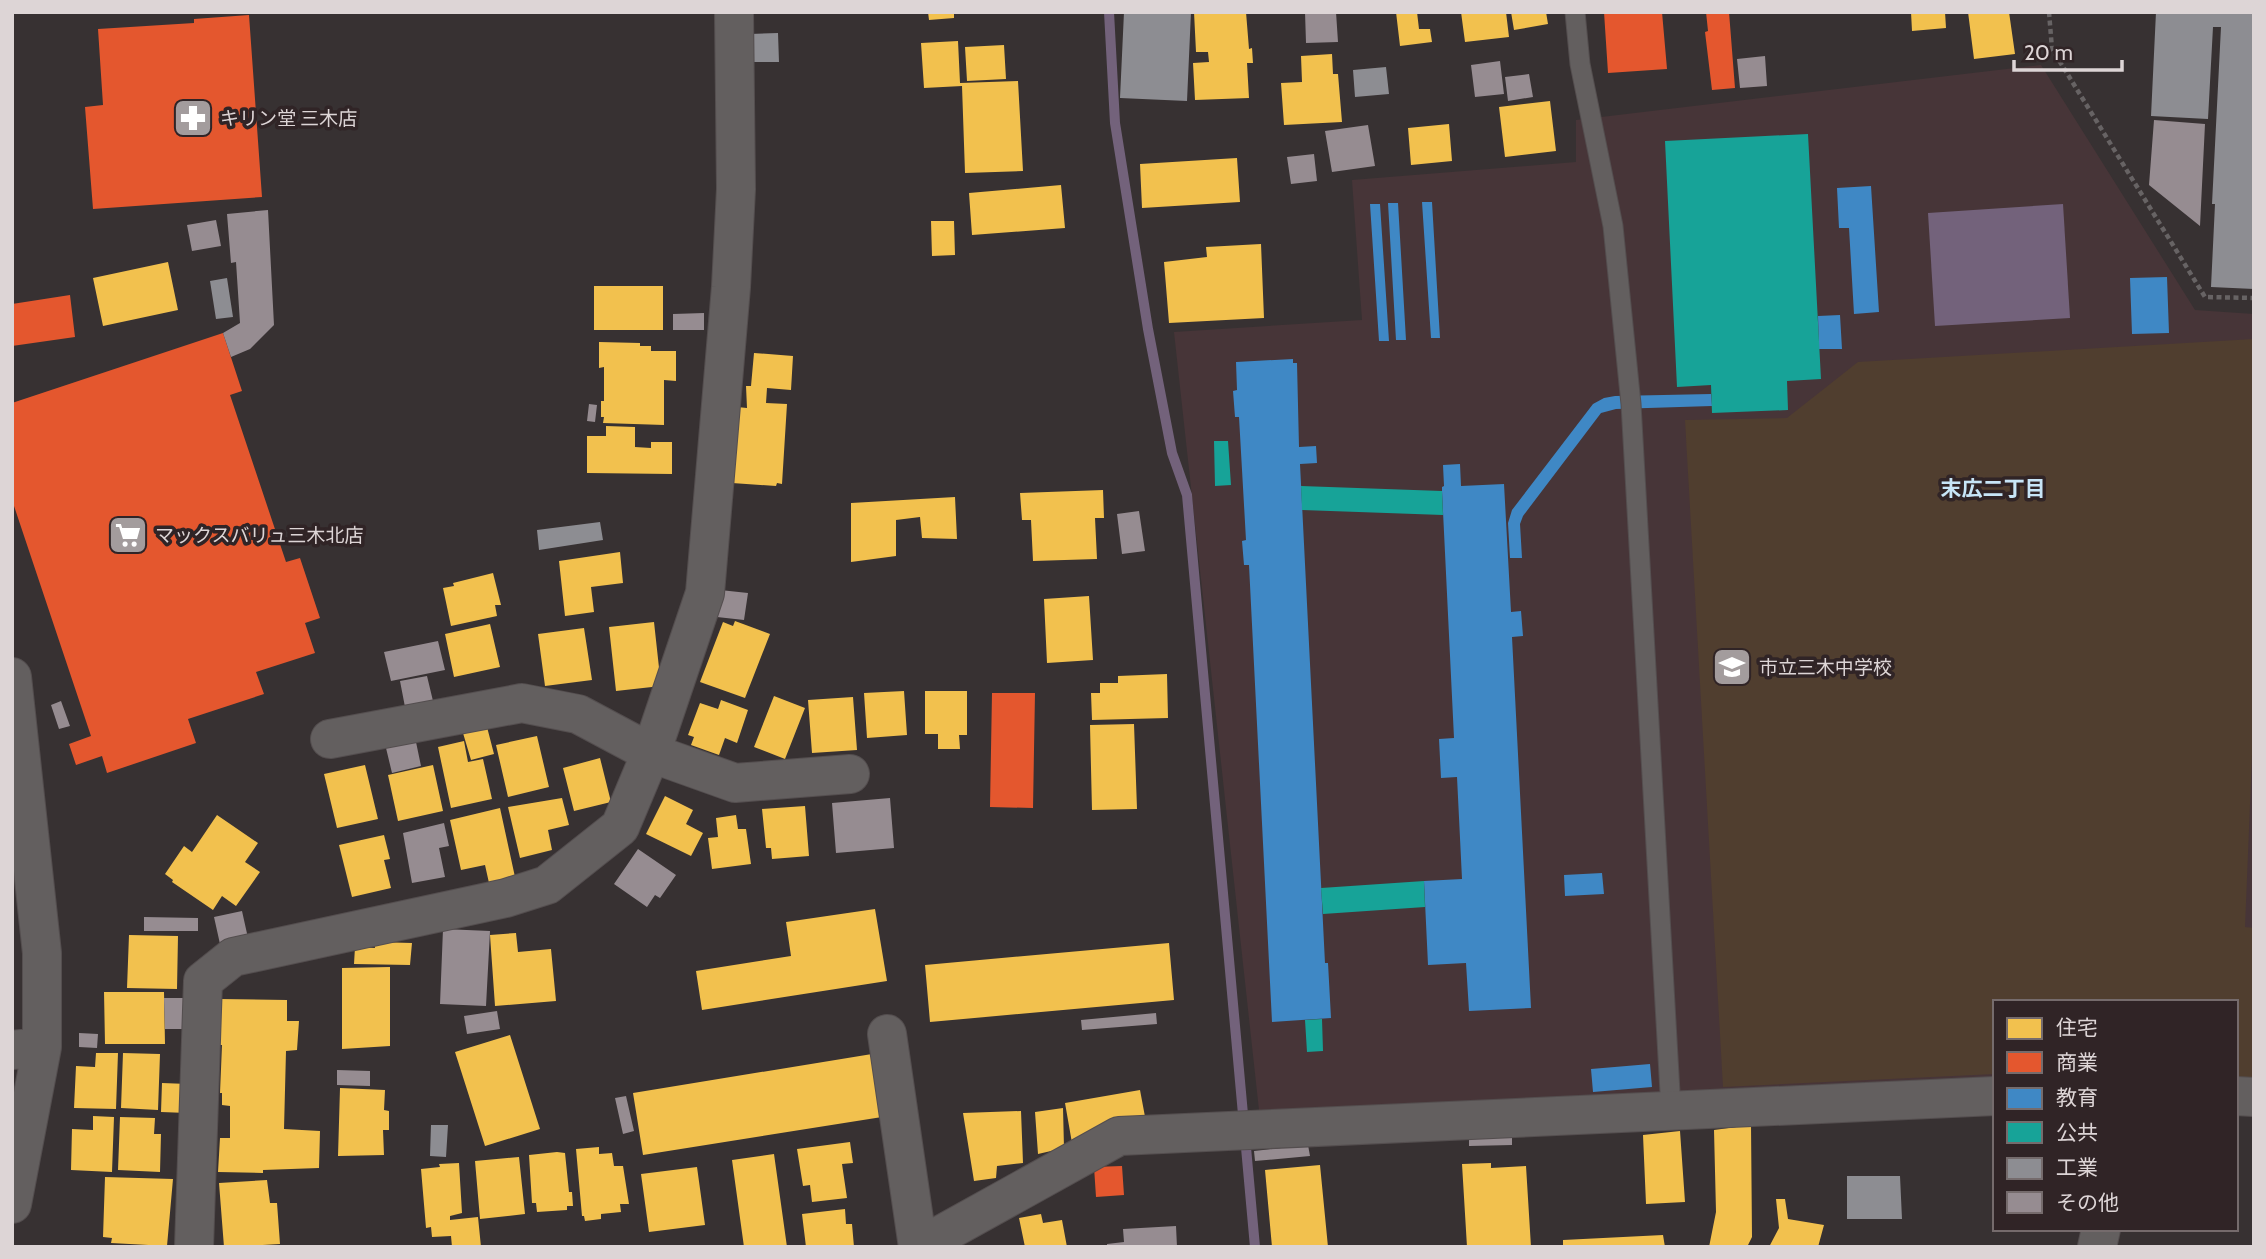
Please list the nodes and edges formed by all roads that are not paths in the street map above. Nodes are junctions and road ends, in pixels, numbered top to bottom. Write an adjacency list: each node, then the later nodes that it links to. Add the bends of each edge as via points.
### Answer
1 (734, 12): 5 (street, via 732,287 705,593)
2 (1575, 12): 10 (lane, via 1580,64 1613,226 1631,404)
3 (12, 677): 8 (street, via 42,953)
4 (330, 739): 5 (street, via 523,703 578,714)
5 (651, 753): 6 (street, via 735,783); 12 (street, via 620,827 547,885 506,898 233,957 204,981)
6 (850, 774)
7 (887, 1034): 13 (street)
8 (27, 1049): 11 (street)
9 (1993, 1096): 10 (street)
10 (1671, 1110): 13 (street, via 1119,1136)
11 (12, 1204)
12 (194, 1247)
13 (919, 1247)

